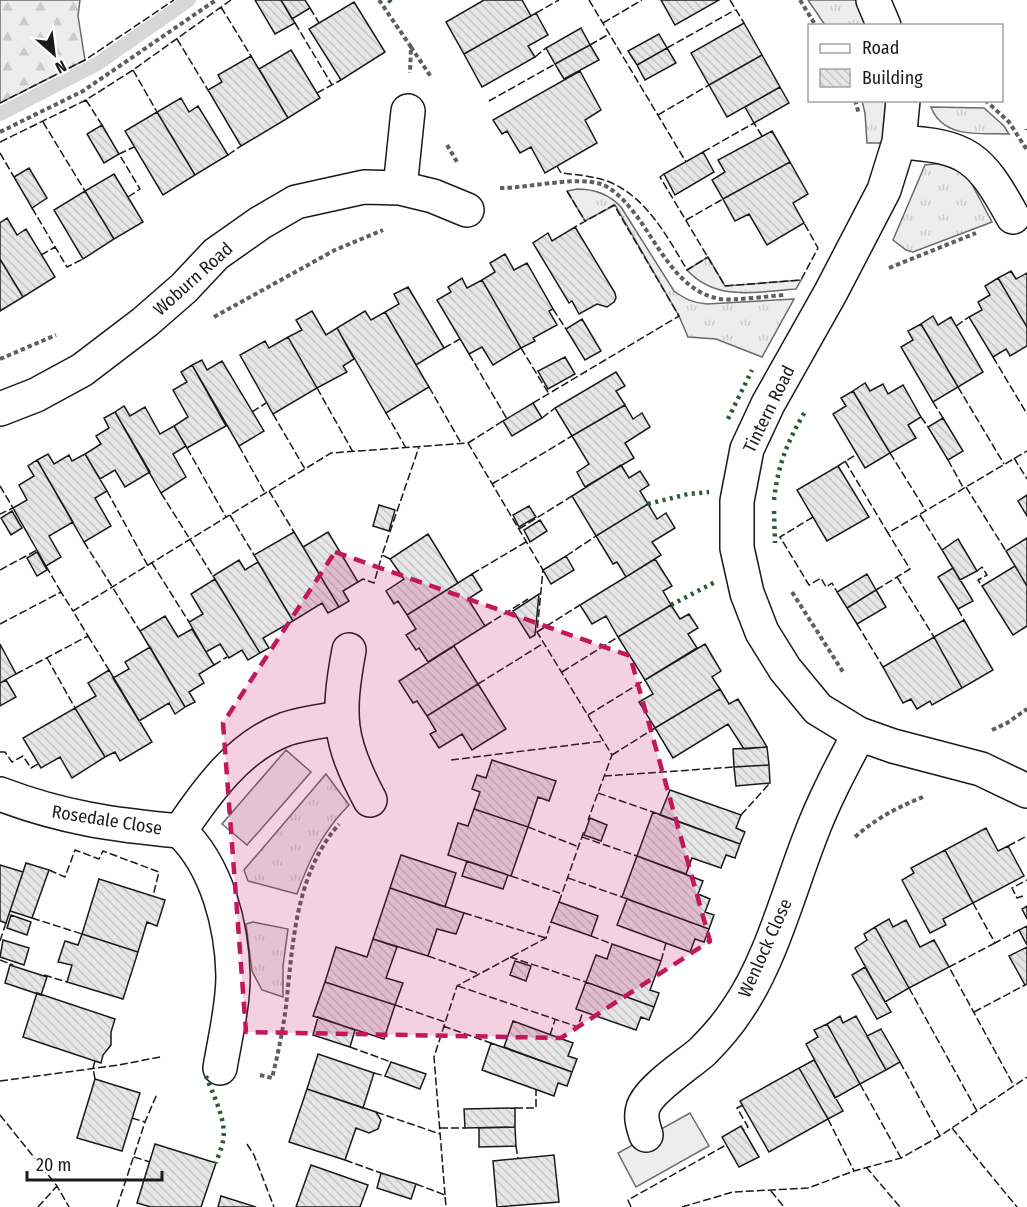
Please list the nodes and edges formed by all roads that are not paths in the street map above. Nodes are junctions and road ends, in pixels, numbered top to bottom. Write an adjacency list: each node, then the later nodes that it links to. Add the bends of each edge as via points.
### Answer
1 (873, 0): 2 (street)
2 (883, 24)
3 (903, 102): 5 (street, Tintern Road)
4 (408, 111): 6 (street)
5 (899, 142): 8 (street, via 958,150 995,184); 12 (street, Tintern Road, via 884,190 747,449 737,501 737,548 747,593 762,632 785,669 818,708)
6 (400, 188): 7 (street, Woburn Road); 9 (street, Woburn Road, via 364,186 296,202 216,254 145,322 82,370)
7 (467, 210)
8 (1013, 217)
9 (0, 410)
10 (349, 650): 11 (street)
11 (341, 718): 15 (street, via 349,756); 16 (street, Rosedale Close, via 287,729 266,738 242,755 215,784)
12 (859, 734): 13 (street, Tintern Road, via 981,769); 18 (street, Wenlock Close, via 810,835 758,972 737,1010 703,1050 649,1097 642,1109)
13 (1027, 791)
14 (0, 794): 16 (street, Rosedale Close, via 71,817)
15 (370, 800)
16 (180, 831): 17 (street, Rosedale Close, via 194,844 214,879 231,951 231,1000)
17 (220, 1068)
18 (646, 1135)

